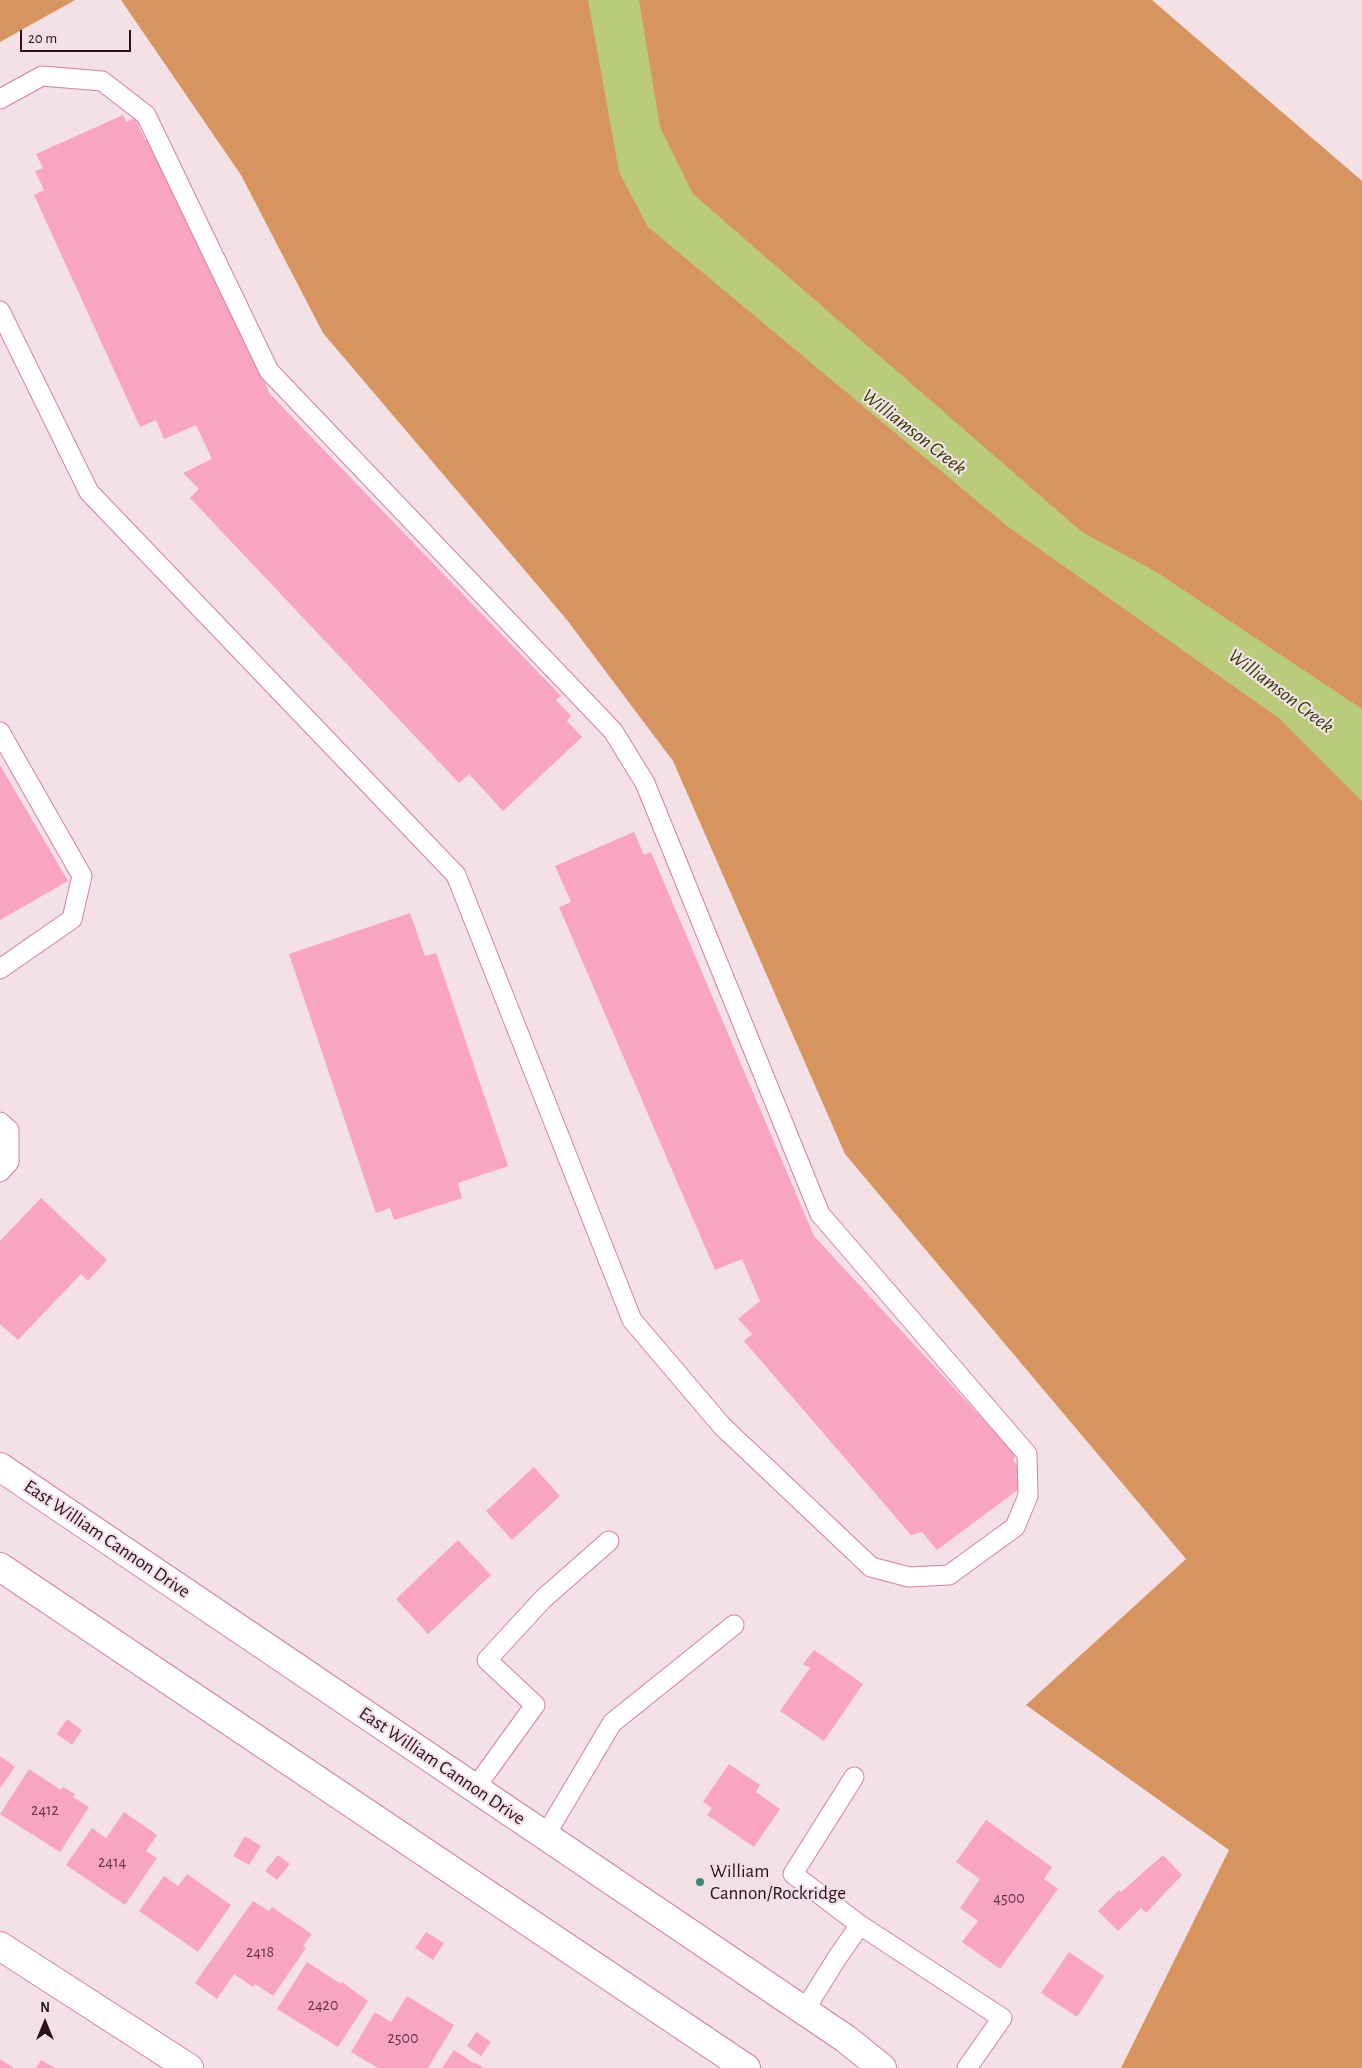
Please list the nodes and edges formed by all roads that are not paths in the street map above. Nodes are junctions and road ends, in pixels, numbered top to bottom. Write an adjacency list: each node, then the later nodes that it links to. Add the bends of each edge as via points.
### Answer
1 (0, 99): 2 (lane, via 42,76 102,81 146,115 269,371 613,730 645,784 820,1214 1027,1454 1028,1496 1015,1527 949,1575 909,1577 871,1567 722,1426 632,1320 456,875 89,492)
2 (0, 311)
3 (0, 732): 4 (lane, via 82,876 72,920)
4 (0, 969)
5 (0, 1122): 6 (lane, via 8,1130 9,1162)
6 (0, 1172)
7 (0, 1467): 12 (main road, East William Cannon Drive)
8 (609, 1541): 12 (lane, via 543,1599 487,1660 535,1705)
9 (0, 1567): 18 (main road)
10 (734, 1625): 13 (lane, via 612,1723)
11 (854, 1777): 14 (lane, via 793,1874)
12 (475, 1788): 13 (main road, East William Cannon Drive)
13 (545, 1836): 16 (main road, East William Cannon Drive)
14 (860, 1925): 16 (lane); 20 (lane, via 1002,2018)
15 (0, 1946): 17 (main road)
16 (804, 2011): 19 (main road, East William Cannon Drive)
17 (188, 2068)
18 (746, 2068)
19 (882, 2068)
20 (967, 2068)

